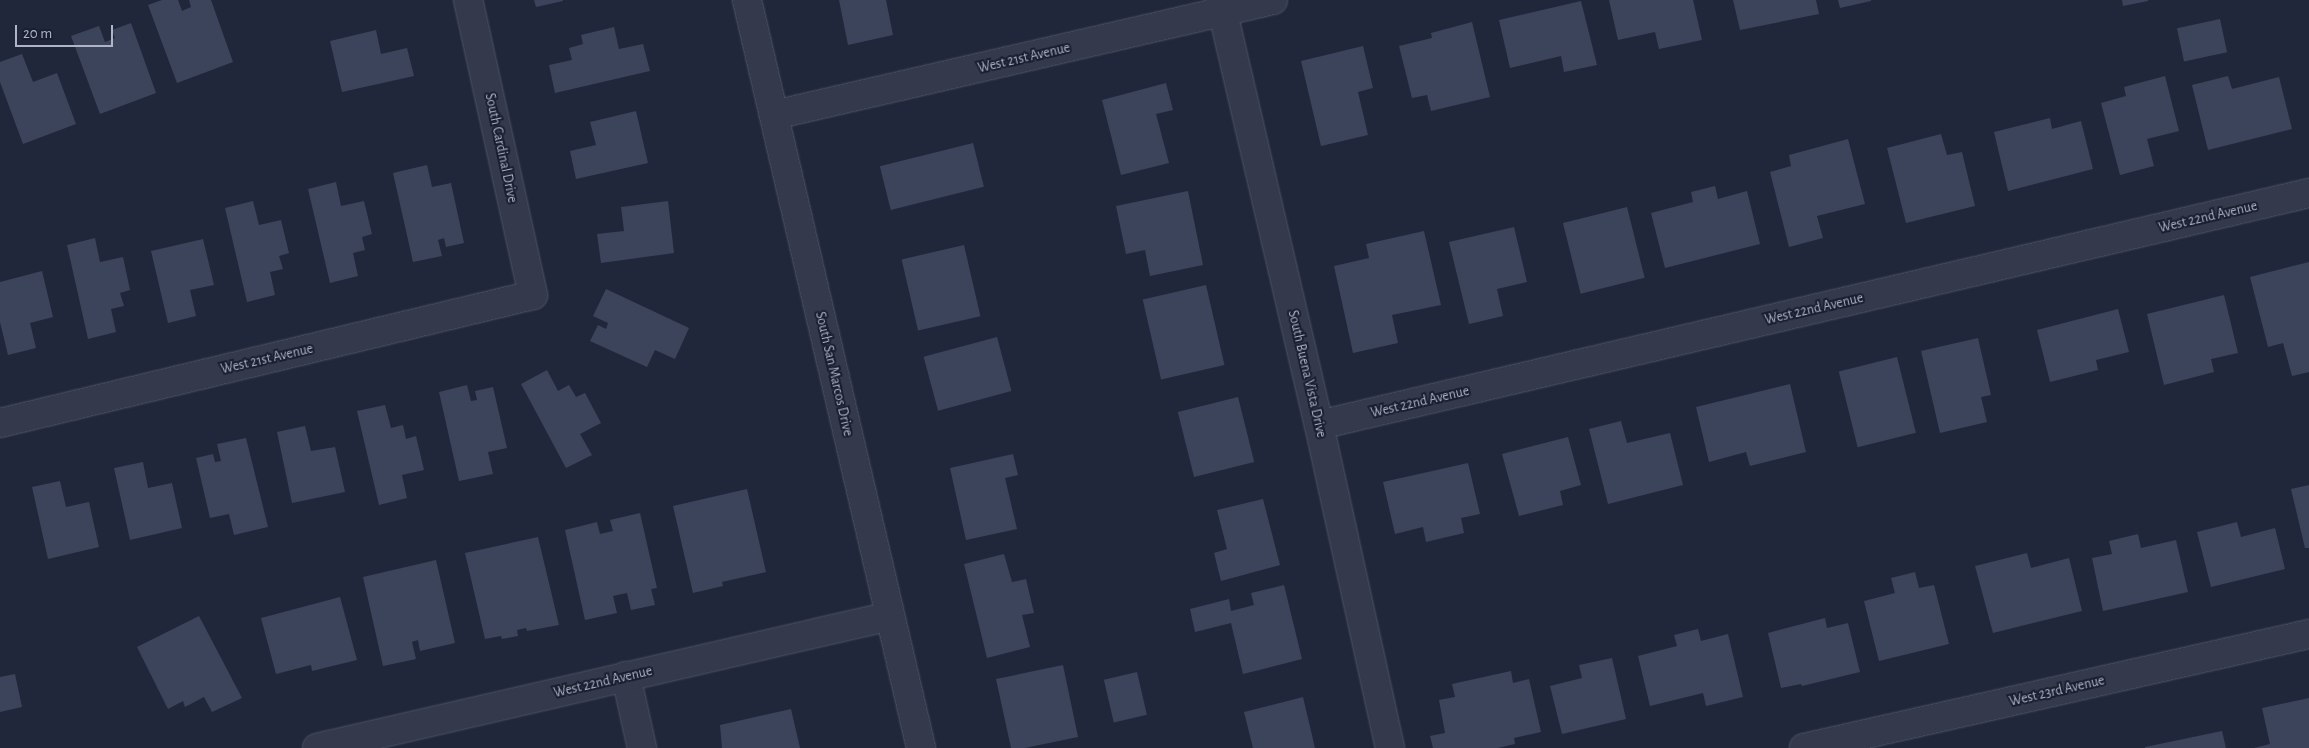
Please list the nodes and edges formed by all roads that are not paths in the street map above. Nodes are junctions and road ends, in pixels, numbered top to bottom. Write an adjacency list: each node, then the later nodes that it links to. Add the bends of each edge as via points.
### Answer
1 (468, 0): 7 (street, South Cardinal Drive)
2 (747, 0): 5 (street, South San Marcos Drive)
3 (1273, 0): 4 (street, West 21st Avenue)
4 (1222, 6): 5 (street, West 21st Avenue); 9 (street, South Buena Vista Drive)
5 (774, 115): 10 (street, South San Marcos Drive)
6 (2309, 193): 9 (street, West 22nd Avenue)
7 (533, 296): 8 (street, West 21st Avenue)
8 (0, 423)
9 (1319, 425): 16 (street, South Buena Vista Drive)
10 (890, 616): 12 (street, West 22nd Avenue); 15 (street, South San Marcos Drive)
11 (2309, 634): 17 (street, West 23rd Avenue)
12 (626, 676): 13 (street, West 22nd Avenue); 14 (street)
13 (316, 748)
14 (642, 748)
15 (921, 748)
16 (1390, 748)
17 (1804, 748)

